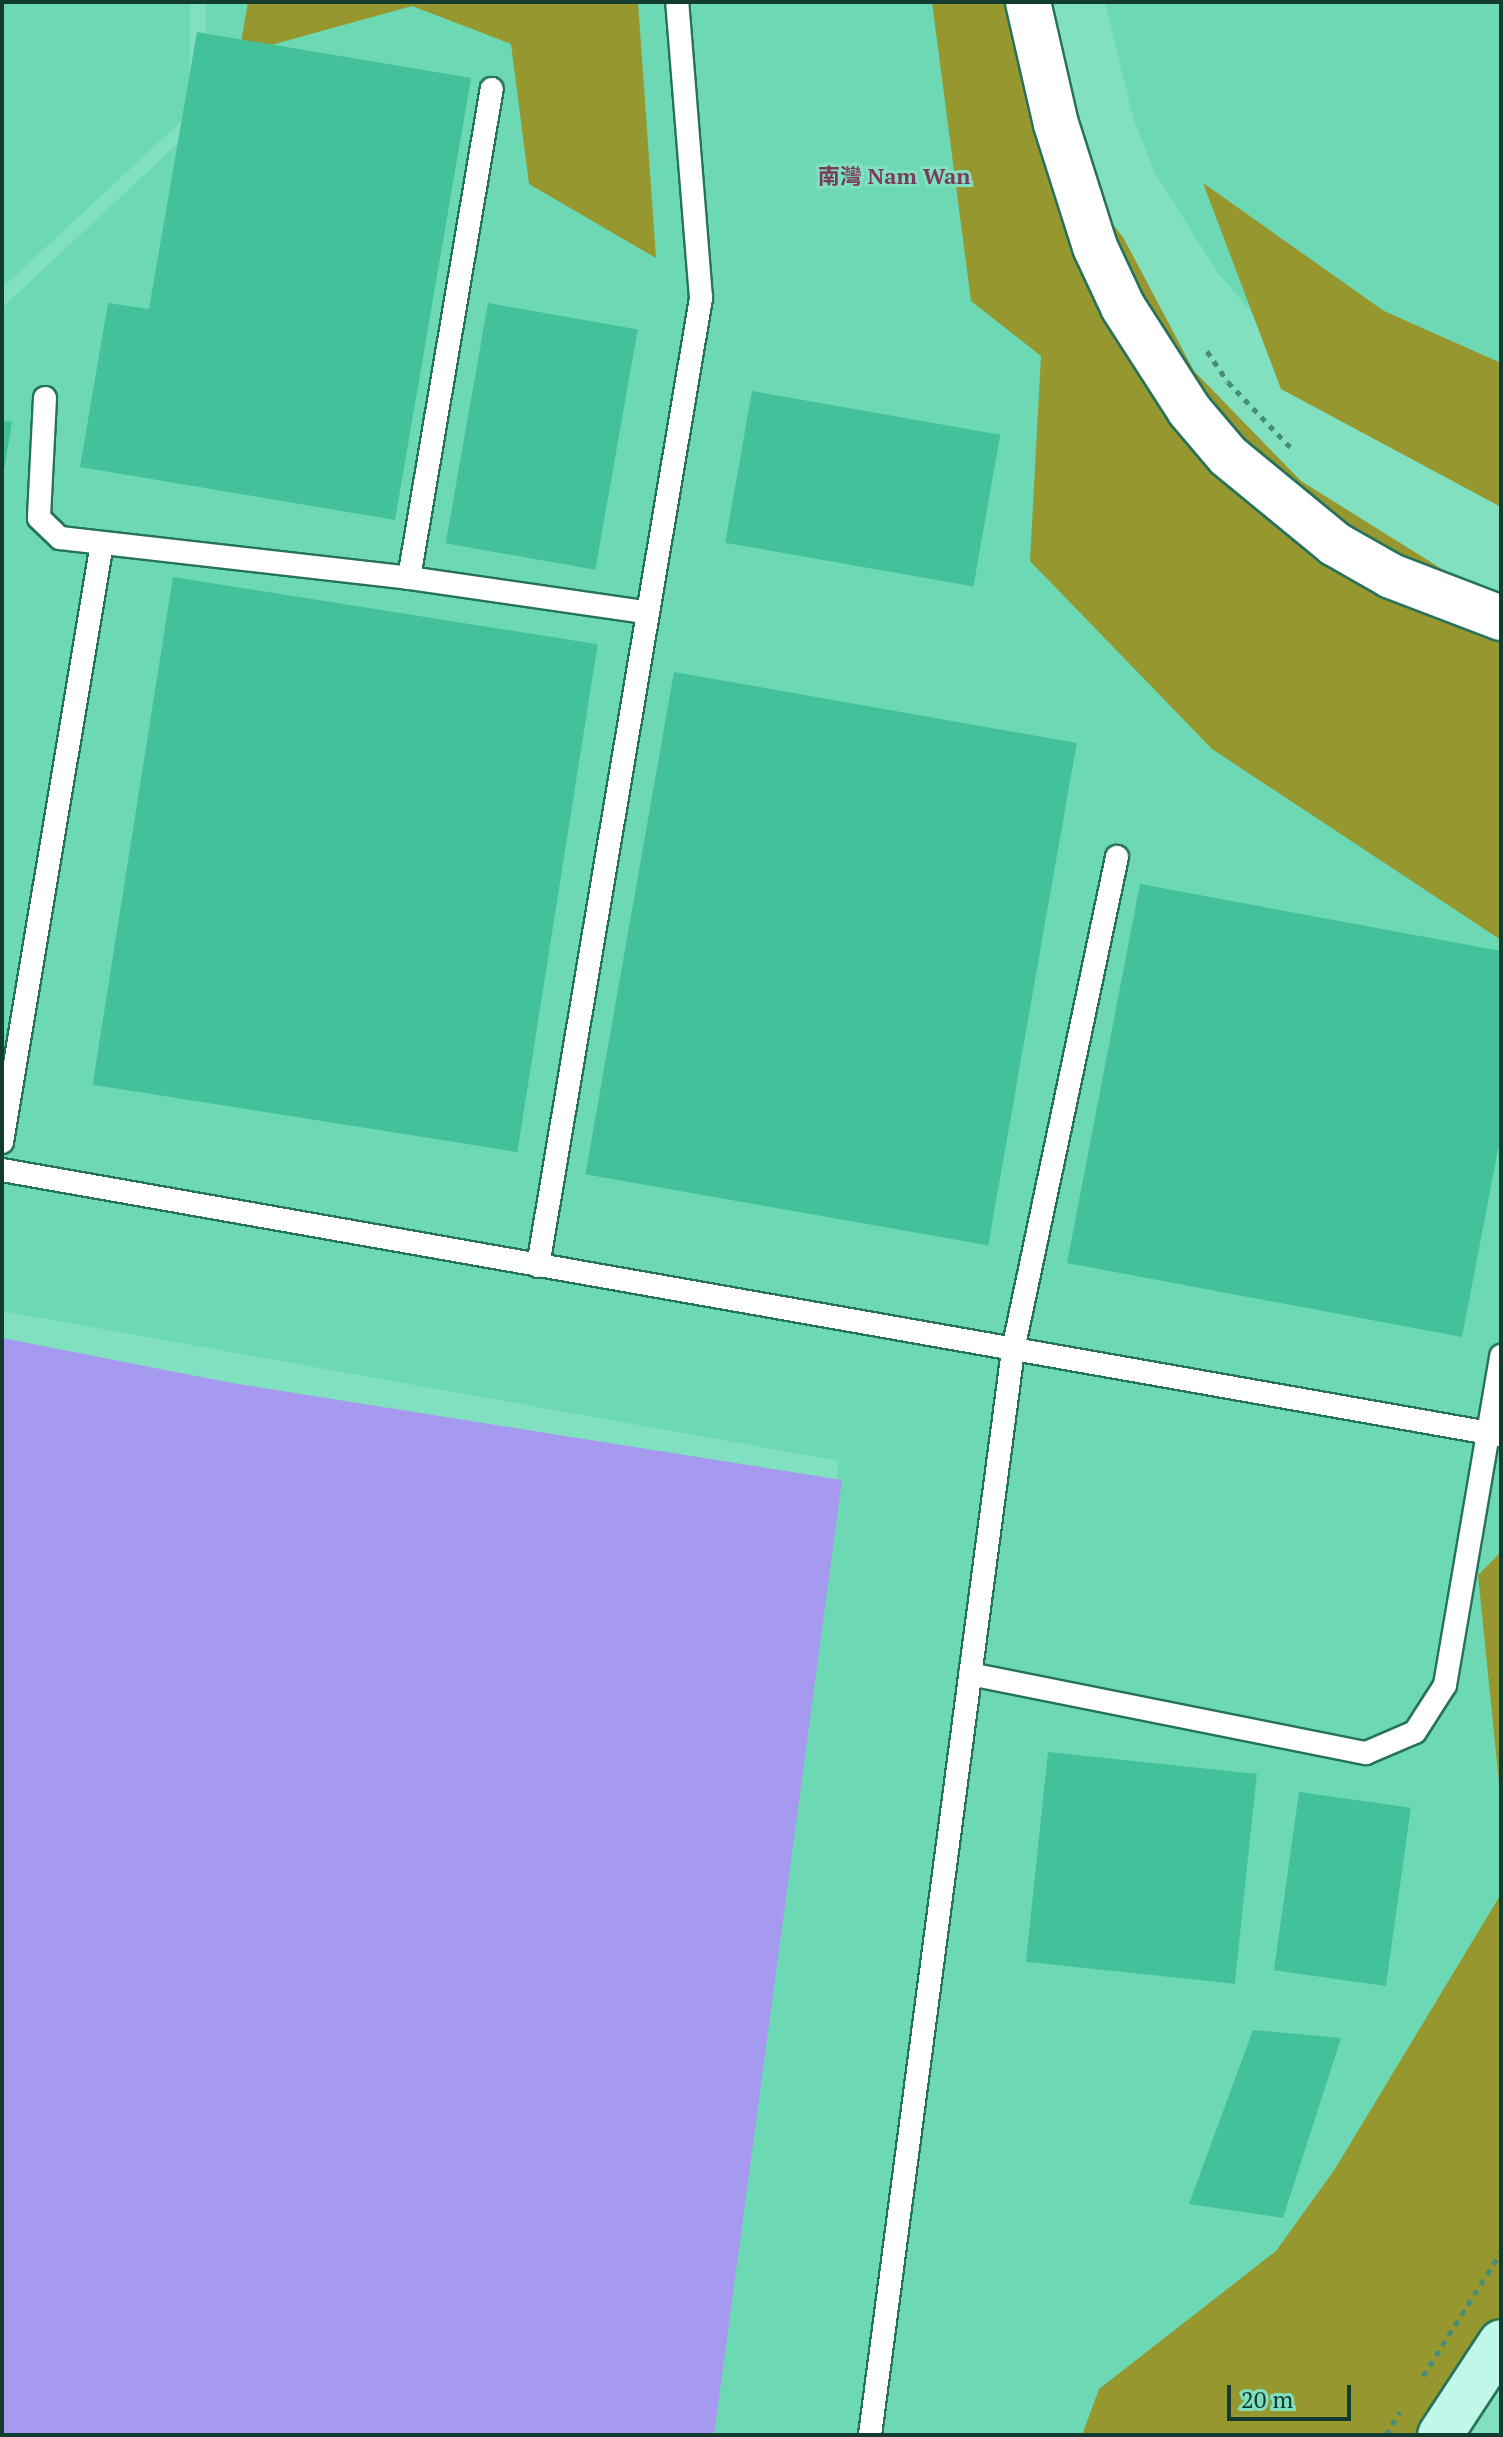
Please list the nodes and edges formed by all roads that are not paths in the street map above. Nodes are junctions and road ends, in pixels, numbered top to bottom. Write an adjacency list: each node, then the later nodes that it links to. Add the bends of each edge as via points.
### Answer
1 (677, 2): 7 (lane, via 701,298)
2 (1028, 2): 8 (street, via 1056,124 1095,247 1123,307 1189,410 1228,456 1335,544 1391,576)
3 (492, 89): 6 (lane)
4 (45, 398): 5 (lane, via 39,518 60,538)
5 (102, 543): 6 (lane); 10 (lane)
6 (409, 578): 7 (lane)
7 (645, 612): 12 (lane)
8 (1501, 618)
9 (1117, 857): 13 (lane)
10 (2, 1142)
11 (2, 1170): 12 (lane)
12 (538, 1266): 13 (lane)
13 (1013, 1350): 15 (lane); 16 (lane)
14 (1501, 1356): 15 (lane)
15 (1495, 1434): 16 (lane, via 1445,1685 1415,1732 1366,1753)
16 (970, 1674): 18 (lane)
17 (1501, 2342): 19 (main road)
18 (870, 2435)
19 (1440, 2435)

